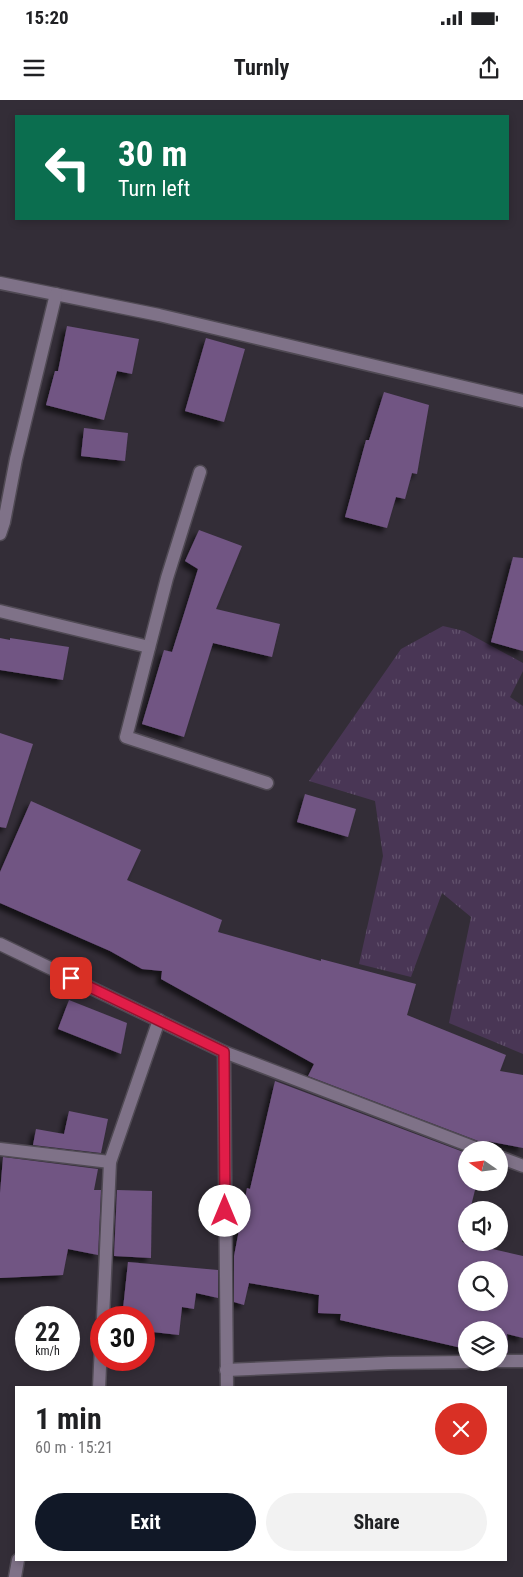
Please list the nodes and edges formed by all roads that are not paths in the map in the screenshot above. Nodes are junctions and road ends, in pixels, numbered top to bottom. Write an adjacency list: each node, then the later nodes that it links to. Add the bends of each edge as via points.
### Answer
1 (0, 283): 2 (street)
2 (56, 294): 3 (street); 5 (street)
3 (523, 402)
4 (200, 472): 7 (street, via 167,578)
5 (0, 534)
6 (0, 612): 7 (street)
7 (150, 647): 8 (street, via 126,737)
8 (267, 783)
9 (0, 944): 10 (street)
10 (159, 1020): 11 (street); 15 (street)
11 (224, 1052): 12 (street); 21 (street)
12 (458, 1141)
13 (0, 1148): 15 (street)
14 (508, 1160): 16 (street)
15 (110, 1162): 17 (street)
16 (523, 1166)
17 (103, 1306)
18 (508, 1361): 19 (street)
19 (523, 1361)
20 (458, 1362): 21 (street)
21 (226, 1370): 24 (street)
22 (100, 1371): 23 (street)
23 (99, 1386)
24 (228, 1386)
25 (18, 1561): 26 (street)
26 (15, 1577)

